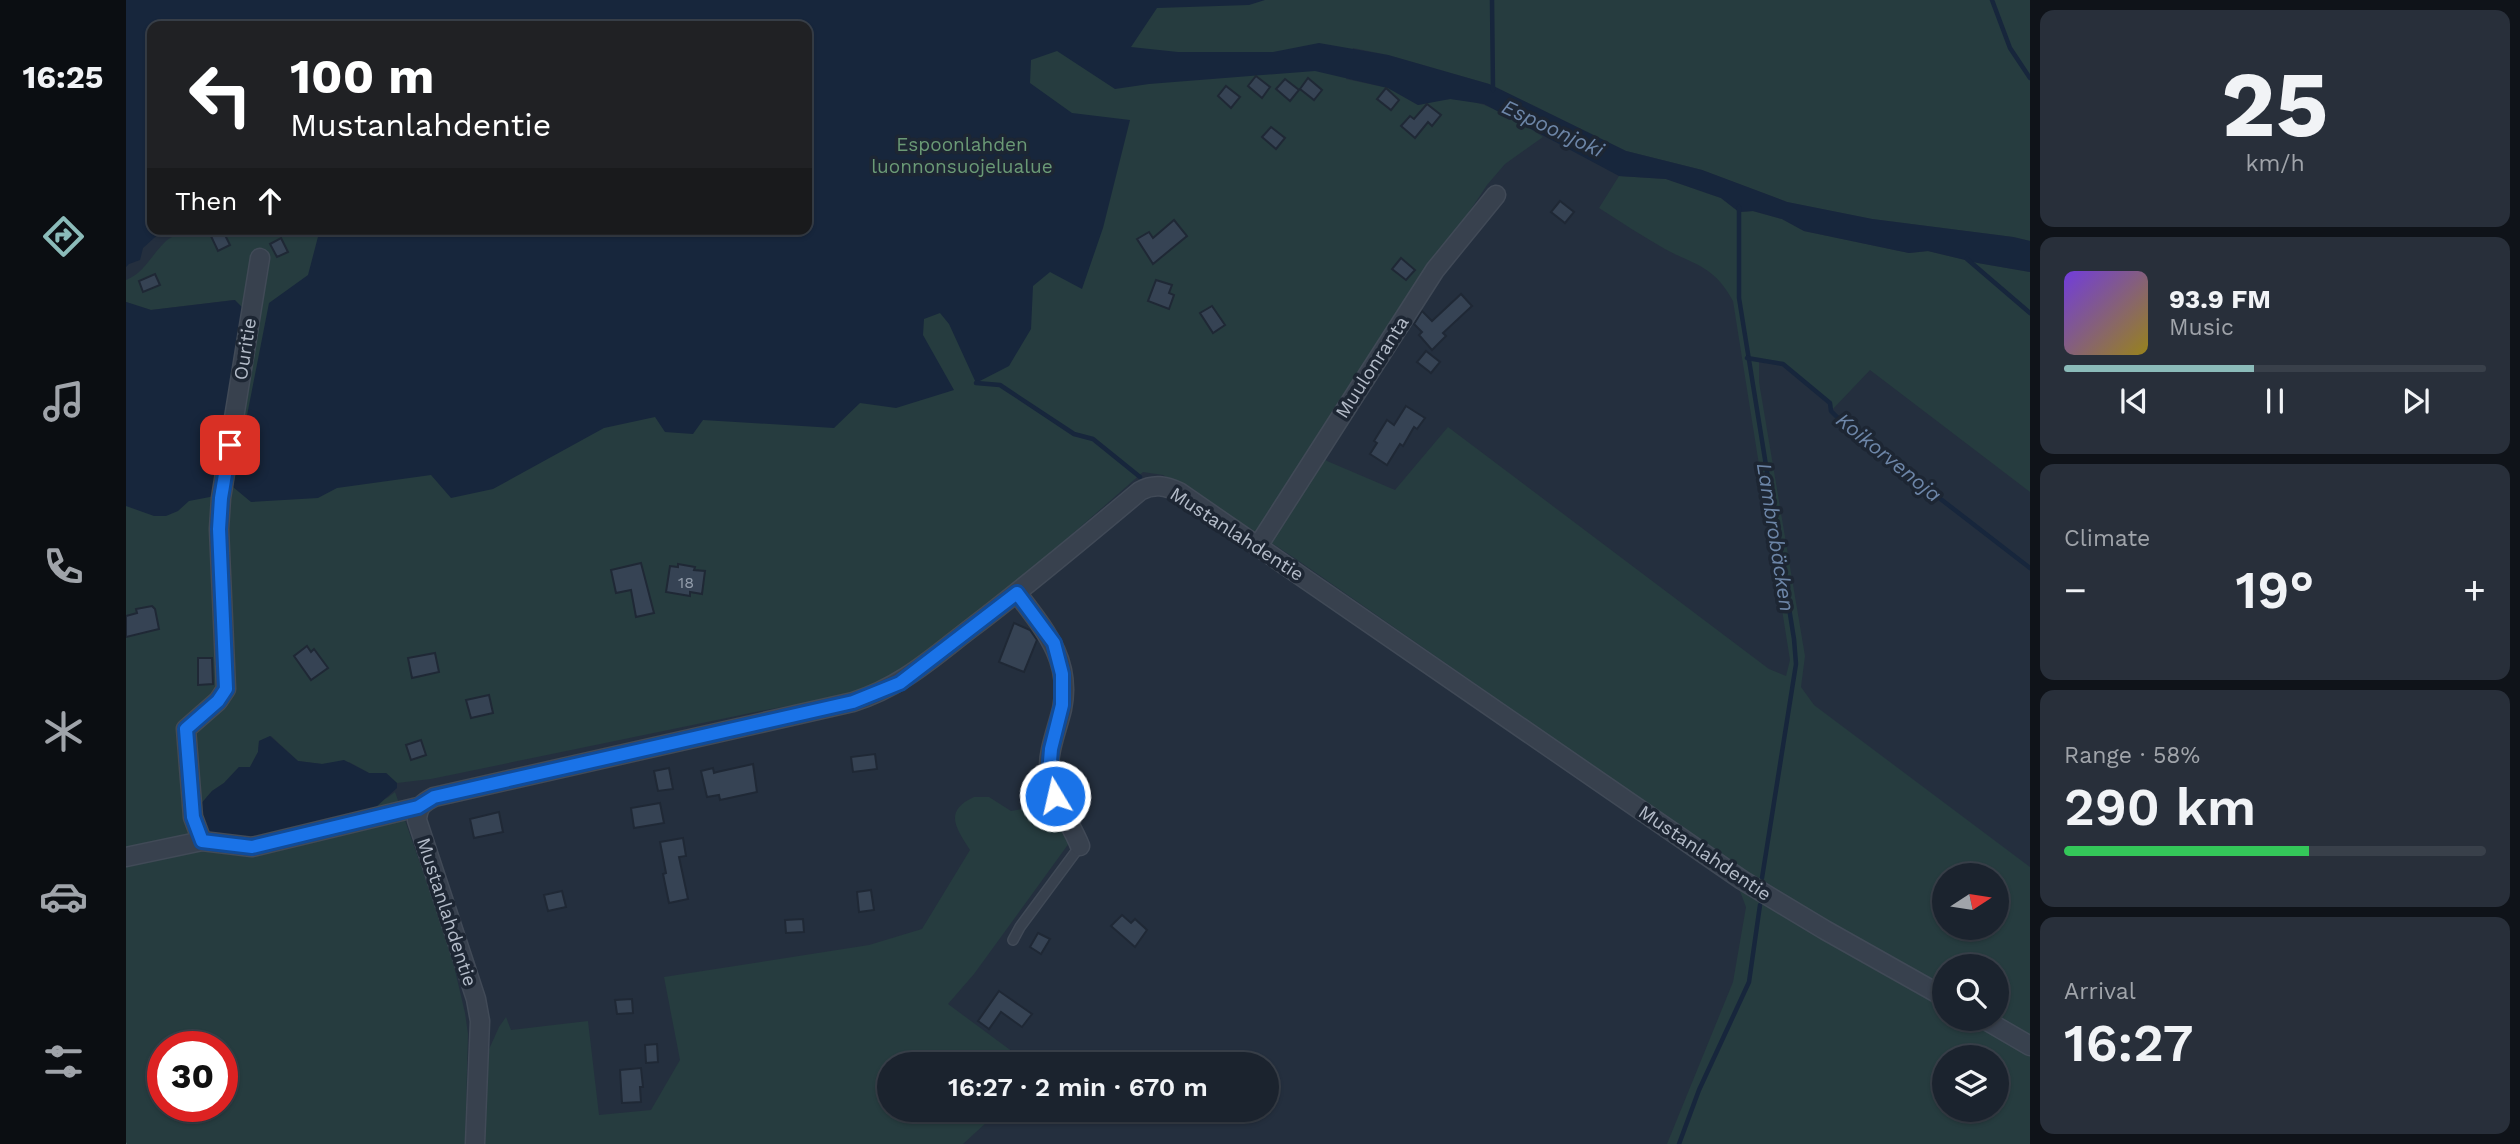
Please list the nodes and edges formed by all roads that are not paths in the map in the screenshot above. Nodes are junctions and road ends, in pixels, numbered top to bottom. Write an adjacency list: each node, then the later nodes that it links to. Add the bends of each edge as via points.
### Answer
1 (1496, 195): 3 (street, Muulonranta, via 1435,270)
2 (260, 257): 6 (street, Ouritie, via 221,498 226,689 186,729 193,817)
3 (1258, 546): 4 (street, Mustanlahdentie, via 1180,492 1165,486 1146,487); 10 (street, Mustanlahdentie, via 1731,872)
4 (1017, 593): 5 (street, Mustanlahdentie, via 900,683 874,696 434,797); 7 (street, via 1054,643 1062,674 1062,705 1049,774)
5 (418, 807): 6 (street, via 252,847); 13 (street, Mustanlahdentie, via 417,820 479,1015)
6 (202, 841): 8 (street)
7 (1080, 846): 9 (lane)
8 (126, 857)
9 (1013, 940)
10 (1932, 990)
11 (2005, 1031): 12 (street)
12 (2030, 1045)
13 (475, 1144)

